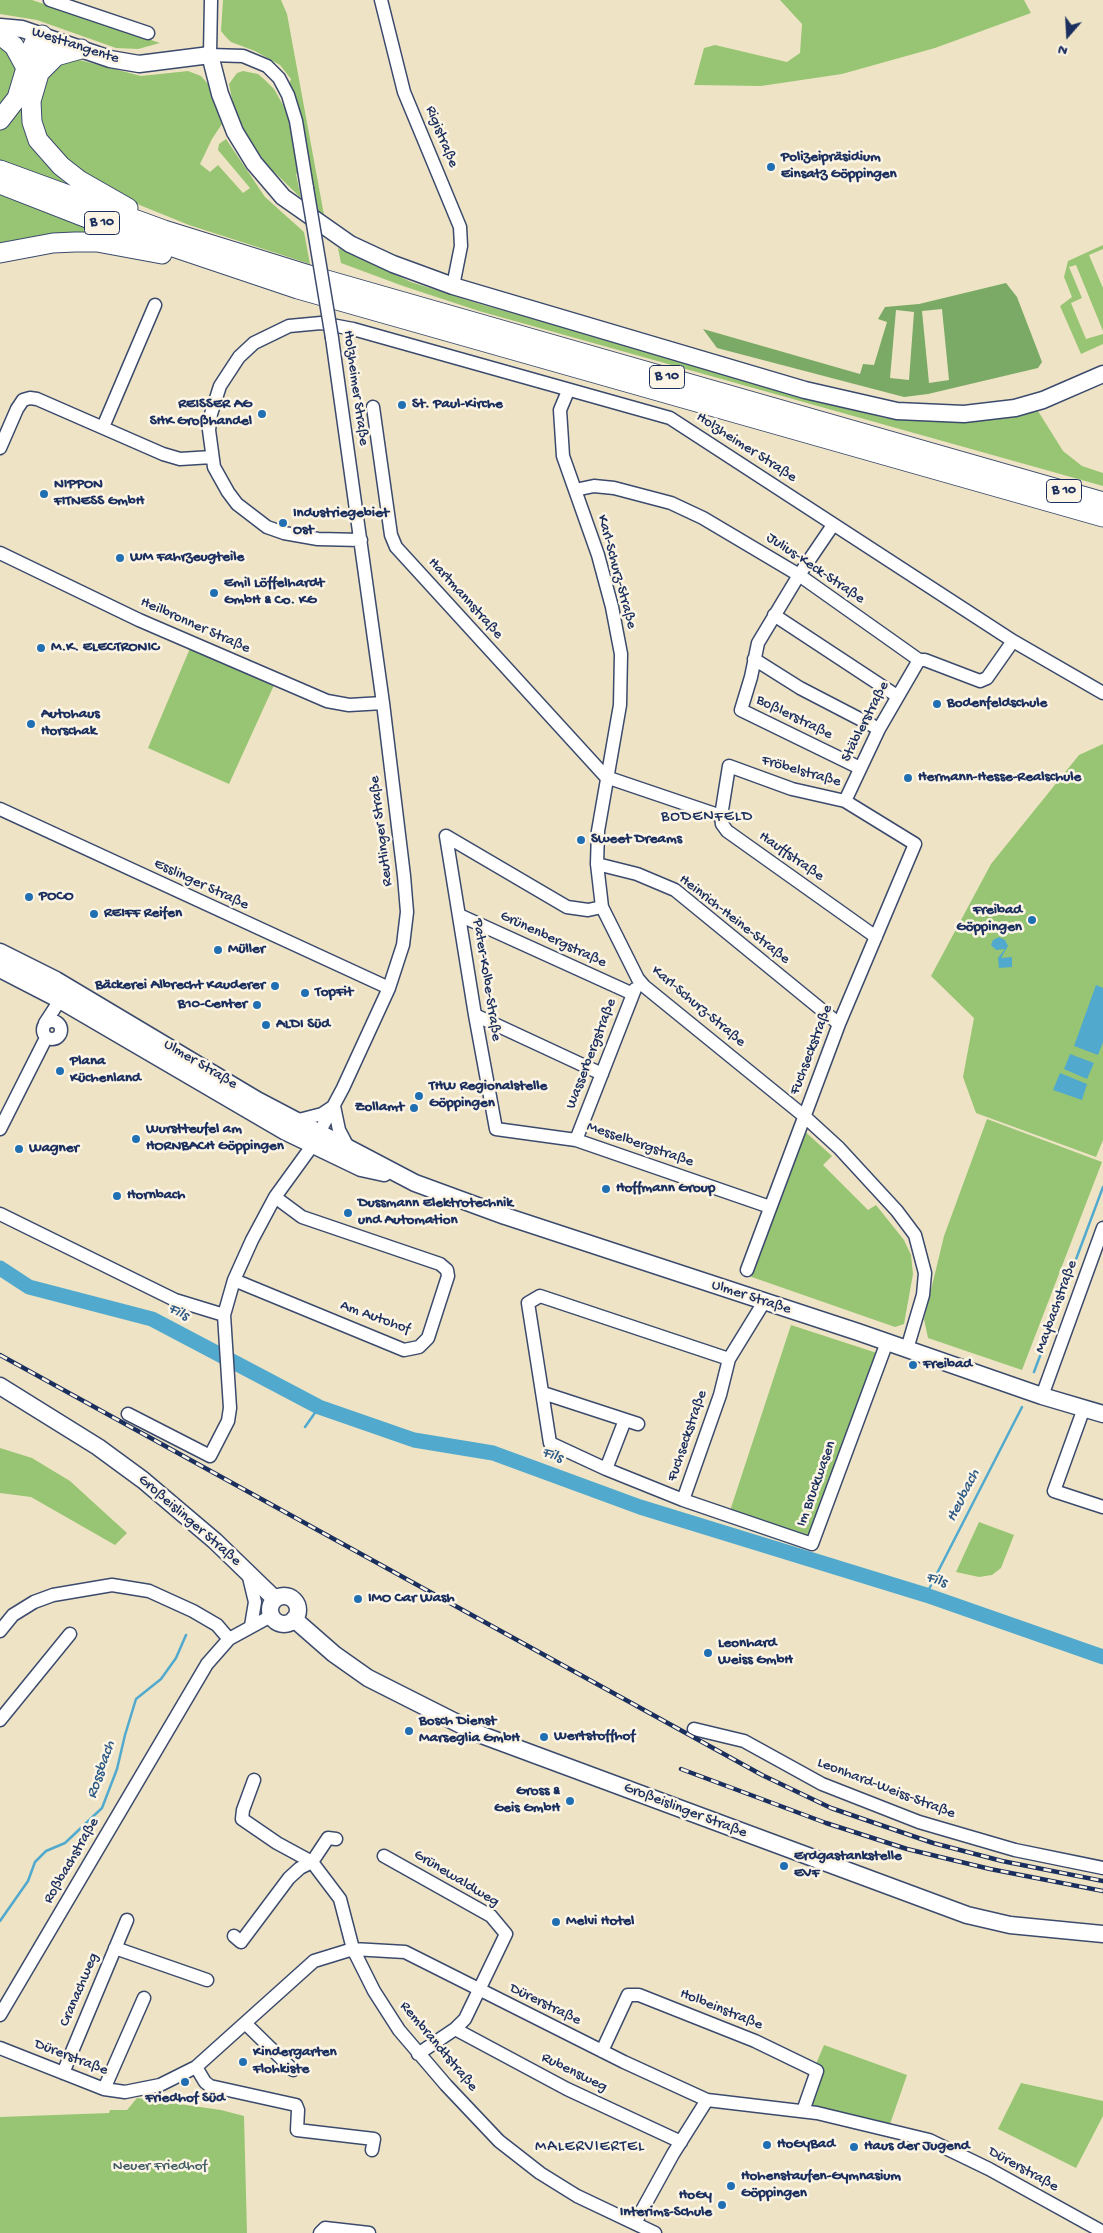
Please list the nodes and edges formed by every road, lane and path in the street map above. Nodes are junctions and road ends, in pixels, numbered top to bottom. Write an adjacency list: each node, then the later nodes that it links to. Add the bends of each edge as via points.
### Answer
1 (50, 0): 5 (street)
2 (211, 0): 9 (street)
3 (381, 0): 17 (street, Rigistraße, via 404,92 460,227 461,246)
4 (0, 26): 7 (main road, Westtangente)
5 (148, 33)
6 (0, 35): 10 (highway, via 14,46)
7 (42, 35): 8 (main road, Westtangente); 10 (highway, via 35,41)
8 (81, 49): 9 (main road, Westtangente, via 139,64); 10 (highway, via 56,56)
9 (210, 55): 17 (main road, via 220,94 235,132 254,163 283,198 350,244); 29 (street, Holzheimer Straße, bridge, via 243,56 267,66 279,78 288,95 296,121 332,338)
10 (33, 70): 11 (highway); 14 (highway, via 32,122 38,140 52,158 79,180)
11 (0, 120)
12 (0, 170): 14 (highway, B 10)
13 (0, 184): 16 (highway, B 10)
14 (164, 230): 26 (highway, B 10, via 310,275)
15 (0, 252): 16 (highway, B 10, via 53,243 97,242 182,259)
16 (205, 258): 27 (highway, B 10, via 384,314)
17 (452, 286): 19 (main road, via 805,390 896,411 964,414 1015,408 1043,400)
18 (155, 305): 22 (street)
19 (1103, 374)
20 (568, 391): 24 (street, Holzheimer Straße, via 353,329 322,323 289,326 254,343 238,357 226,375 211,414); 25 (street, Karl-Schurz-Straße, via 560,410 562,442 563,456); 28 (street, Holzheimer Straße, via 670,418)
21 (373, 407): 41 (street, Hartmannstraße, via 391,535 396,547)
22 (103, 427): 23 (street, via 30,398 19,404); 24 (street, via 180,459)
23 (0, 448)
24 (212, 457): 29 (street, Holzheimer Straße, via 228,492 246,513 267,527 318,539)
25 (575, 490): 31 (street, Julius-Keck-Straße, via 594,486 614,488 671,503 730,532); 41 (street, Karl-Schurz-Straße, via 612,607 621,654 620,705)
26 (1103, 502)
27 (1103, 517)
28 (833, 525): 31 (street); 33 (street, Holzheimer Straße)
29 (361, 540): 38 (street, Reutlinger Straße)
30 (0, 553): 38 (street, Heilbronner Straße, via 139,620 327,701 349,705)
31 (799, 575): 32 (street); 35 (street, Julius-Keck-Straße)
32 (774, 615): 34 (street, via 758,643); 37 (street)
33 (1013, 640): 35 (street, Julius-Keck-Straße, via 987,678 980,681); 36 (street, Holzheimer Straße)
34 (754, 659): 39 (street, via 800,688); 40 (street, Boßlerstraße, via 741,710)
35 (919, 660): 37 (street, Stäblerstraße)
36 (1103, 693)
37 (897, 696): 39 (street, Stäblerstraße)
38 (383, 703): 53 (street, Reutlinger Straße, via 407,912 403,945)
39 (879, 729): 40 (street, Stäblerstraße)
40 (860, 768): 42 (street, Stäblerstraße)
41 (606, 777): 44 (street); 46 (street, Karl-Schurz-Straße)
42 (845, 801): 44 (street, Fröbelstraße, via 792,789 729,766); 45 (street, Fröbelstraße)
43 (0, 809): 53 (street, Esslinger Straße)
44 (721, 816): 49 (street, Hauffstraße, via 727,831)
45 (915, 844): 49 (street, Fuchseckstraße)
46 (597, 864): 47 (street, Karl-Schurz-Straße); 57 (street, Heinrich-Heine-Straße, via 637,874 675,890)
47 (602, 907): 48 (street, Pater-Kolbe-Straße, via 588,910 567,907 446,836); 52 (street, Karl-Schurz-Straße)
48 (459, 915): 54 (street, Grünenbergstraße); 56 (street, Pater-Kolbe-Straße)
49 (876, 937): 57 (street, Fuchseckstraße)
50 (0, 952): 61 (main road, Ulmer Straße, via 56,980)
51 (0, 969): 55 (main road, Ulmer Straße)
52 (638, 980): 54 (street, Wasserbergstraße); 60 (street, Karl-Schurz-Straße)
53 (389, 988): 59 (street, Reutlinger Straße)
54 (633, 994): 58 (street, Wasserbergstraße)
55 (60, 1000): 62 (street, via 45,1023 56,1022 61,1029 59,1036 46,1038); 64 (main road, Ulmer Straße)
56 (475, 1015): 58 (street); 63 (street, Pater-Kolbe-Straße)
57 (839, 1024): 60 (street, Fuchseckstraße)
58 (602, 1074): 65 (street, Wasserbergstraße)
59 (334, 1106): 61 (street, via 322,1114); 64 (street, Reutlinger Straße); 66 (street, via 339,1130)
60 (804, 1116): 69 (street, Fuchseckstraße); 77 (street, Karl-Schurz-Straße, via 839,1148 915,1234 925,1273 923,1295)
61 (295, 1121): 64 (main road, Ulmer Straße)
62 (0, 1129)
63 (496, 1129): 65 (street, Messelbergstraße)
64 (315, 1140): 66 (main road, Ulmer Straße); 67 (main road, Ulmer Straße, via 361,1168); 68 (street)
65 (576, 1140): 69 (street, Messelbergstraße)
66 (349, 1149): 67 (main road, Ulmer Straße)
67 (401, 1177): 74 (main road, Ulmer Straße, via 505,1216)
68 (275, 1198): 73 (street); 73 (street, Am Autohof, via 302,1217 440,1264 448,1270 428,1338 418,1347 404,1350)
69 (770, 1207): 72 (street, Fuchseckstraße)
70 (0, 1214): 75 (street, via 175,1300)
71 (1103, 1228): 81 (street, Maybachstraße)
72 (747, 1270)
73 (234, 1280): 75 (street)
74 (764, 1302): 76 (main road, Ulmer Straße); 78 (street, Fuchseckstraße)
75 (224, 1315): 83 (street, via 230,1408 228,1420 210,1456)
76 (887, 1342): 77 (main road, Ulmer Straße); 88 (street, Im Bruckwasen, via 812,1544)
77 (907, 1349): 81 (main road, Ulmer Straße)
78 (729, 1359): 80 (street, Im Bruckwasen, via 540,1296 528,1303); 88 (street, Fuchseckstraße, via 720,1395)
79 (0, 1386): 90 (main road, Großeislinger Straße, via 98,1447 143,1480)
80 (542, 1393): 85 (street); 87 (street, Im Bruckwasen, via 550,1443)
81 (1042, 1396): 82 (main road, Ulmer Straße)
82 (1084, 1408): 84 (main road, Ulmer Straße); 89 (street, via 1054,1491)
83 (128, 1414)
84 (1103, 1414)
85 (625, 1420): 86 (street); 87 (street)
86 (638, 1424)
87 (606, 1469): 88 (street, Im Bruckwasen)
88 (683, 1500)
89 (1103, 1507)
90 (247, 1570): 91 (main road, Großeislinger Straße); 94 (street, via 255,1602)
91 (275, 1600): 92 (main road, via 270,1607); 93 (main road, via 288,1597 295,1602 297,1611)
92 (271, 1616): 93 (main road, via 282,1624); 94 (street, Roßbachstraße)
93 (294, 1619): 106 (main road, Großeislinger Straße, via 368,1678 488,1737 967,1916 1010,1925)
94 (251, 1626): 97 (street, Roßbachstraße)
95 (0, 1631): 97 (street, via 13,1615 34,1602 53,1595 112,1585 149,1591 187,1608 217,1625)
96 (70, 1634): 98 (street)
97 (229, 1640): 113 (street, Roßbachstraße, via 207,1664 187,1696)
98 (0, 1720)
99 (694, 1729): 104 (street, Leonhard-Weiss-Straße, via 744,1741 822,1784 919,1822 1015,1850)
100 (254, 1780): 103 (street, Rembrandtstraße, via 242,1818 277,1844)
101 (336, 1839): 103 (street, via 328,1838)
102 (384, 1856): 111 (street, Grünewaldweg, via 491,1916 506,1934)
103 (312, 1862): 107 (street, via 289,1878 241,1942); 109 (street, Rembrandtstraße, via 340,1899)
104 (1103, 1868)
105 (127, 1920): 108 (street, Cranachweg)
106 (1103, 1934)
107 (234, 1936)
108 (115, 1948): 110 (street, Cranachweg); 121 (street, Cranachweg)
109 (354, 1949): 111 (street, Dürerstraße, via 405,1952); 114 (street, Dürerstraße, via 314,1960); 118 (street, Rembrandtstraße, via 374,1991)
110 (207, 1980)
111 (480, 1991): 115 (street, via 465,2019); 117 (street, Dürerstraße)
112 (144, 1998): 122 (street)
113 (0, 2015)
114 (245, 2023): 119 (street, Dürerstraße); 120 (street)
115 (455, 2029): 118 (street); 125 (street, Rubensweg, via 567,2089)
116 (0, 2048): 121 (street, Dürerstraße)
117 (602, 2052): 123 (street, Dürerstraße); 124 (street, Holbeinstraße, via 628,1996 639,1995 755,2040 818,2071)
118 (418, 2054): 127 (street, Rembrandtstraße, via 483,2124 530,2166 577,2196)
119 (196, 2067): 122 (street, Dürerstraße, via 160,2085 125,2092); 126 (street, via 210,2086 296,2105 297,2130 374,2139)
120 (293, 2070)
121 (63, 2073): 122 (street, Dürerstraße)
122 (104, 2089)
123 (707, 2100): 124 (street, Dürerstraße); 125 (street)
124 (803, 2112): 128 (street, Dürerstraße, via 929,2140 990,2169)
125 (681, 2142): 127 (street)
126 (372, 2150)
127 (635, 2223): 131 (street, Rembrandtstraße)
128 (1103, 2232)
129 (320, 2233): 130 (street, via 325,2228)
130 (369, 2233)
131 (655, 2233)

